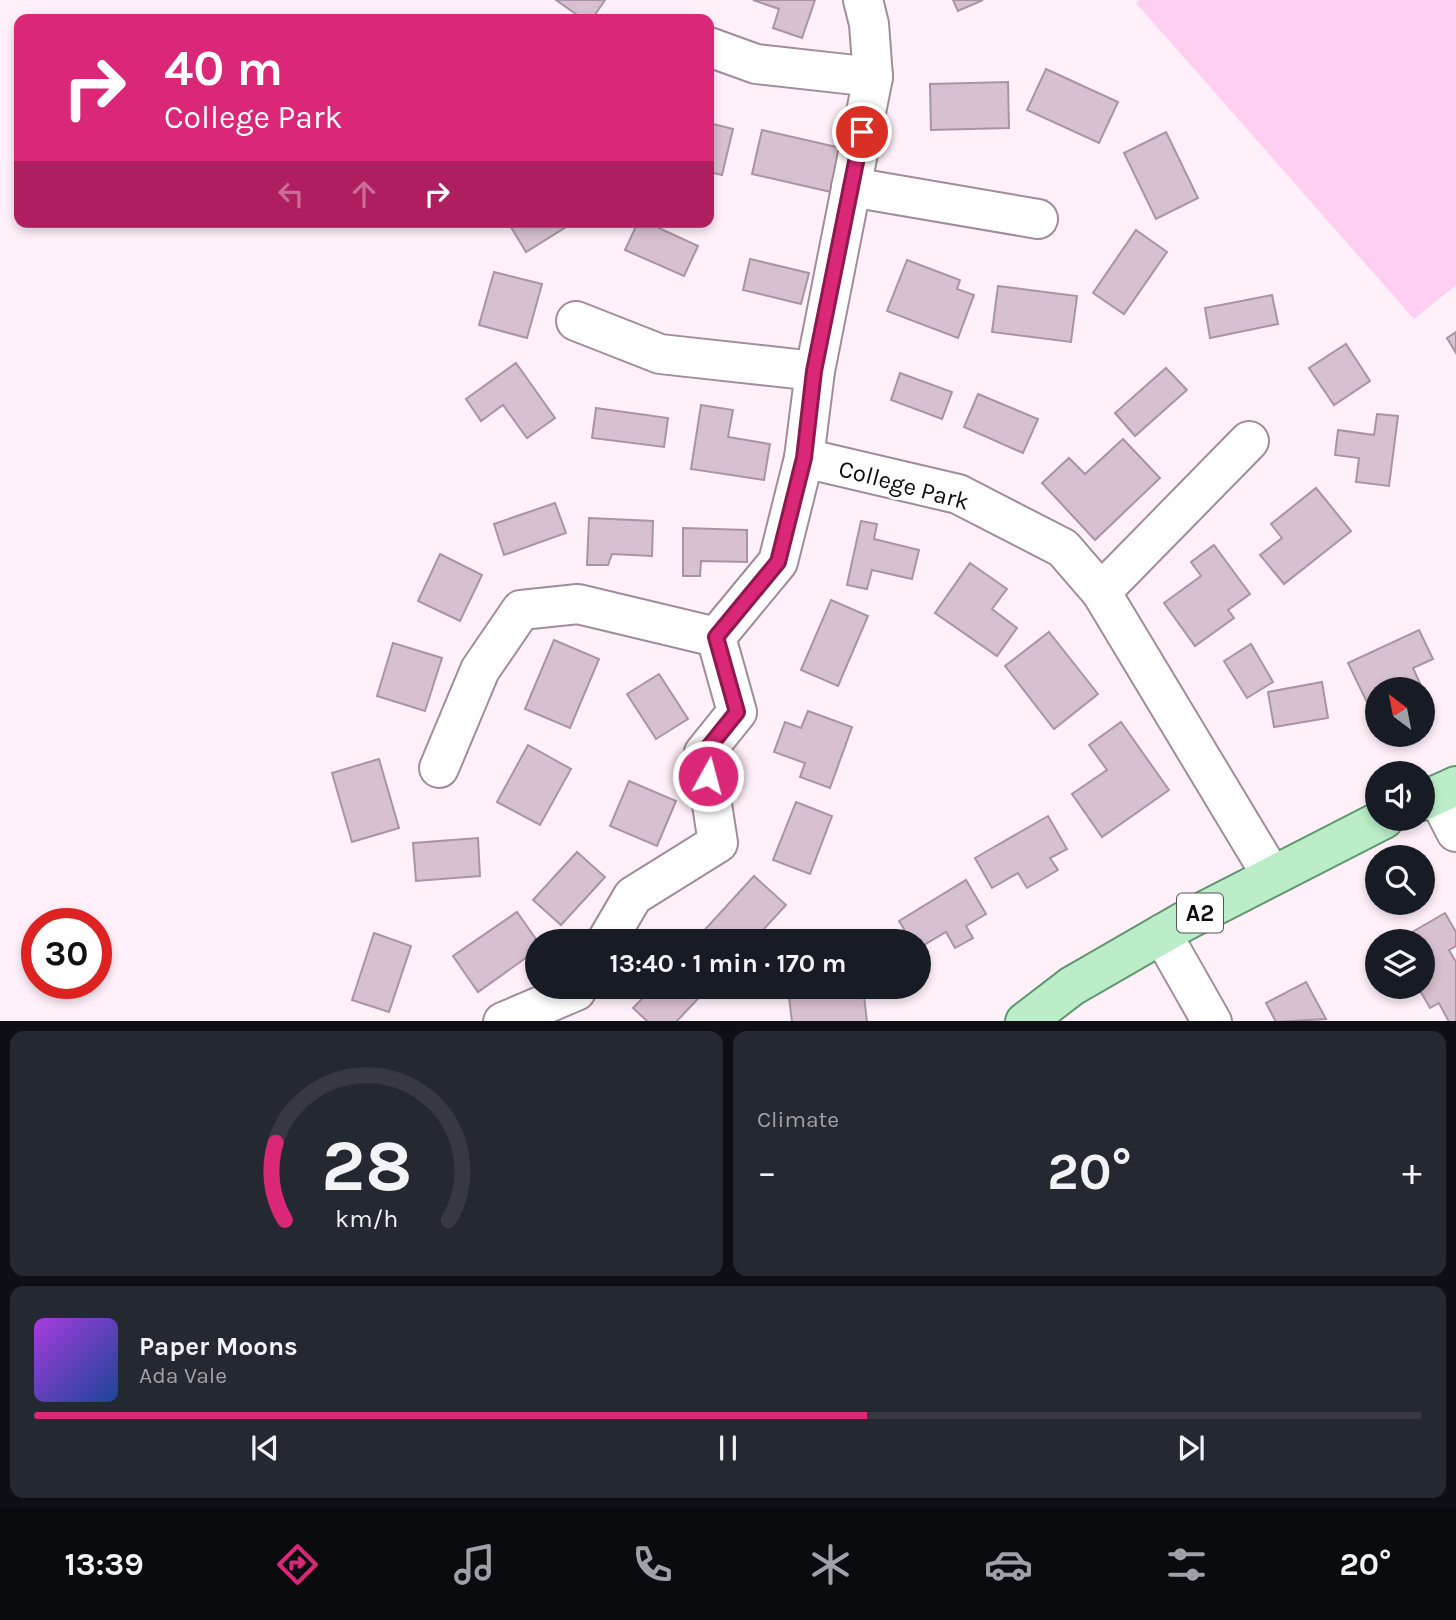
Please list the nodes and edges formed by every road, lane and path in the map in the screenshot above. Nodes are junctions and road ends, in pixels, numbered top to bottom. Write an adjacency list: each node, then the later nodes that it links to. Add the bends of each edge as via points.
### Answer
1 (863, 0): 3 (street, College Park)
2 (714, 49): 3 (street, via 756,64)
3 (873, 77): 4 (street, College Park)
4 (850, 187): 5 (street); 7 (street, College Park)
5 (1038, 219)
6 (576, 321): 7 (street, via 660,354)
7 (814, 371): 9 (street, College Park)
8 (1249, 441): 10 (street)
9 (804, 458): 10 (street, College Park, via 958,494 1063,548); 11 (street, College Park, via 778,562)
10 (1101, 592): 16 (street, College Park)
11 (716, 637): 12 (street, via 578,604 521,610 480,670); 17 (street, via 737,712 704,753 718,843 633,896)
12 (439, 768)
13 (1439, 794): 15 (street)
14 (1365, 829): 16 (main road, A2)
15 (1456, 832)
16 (1272, 876): 18 (main road, A2)
17 (614, 929)
18 (1162, 934): 21 (main road, A2, via 1072,986); 22 (street)
19 (557, 999): 20 (street)
20 (503, 1021)
21 (1025, 1021)
22 (1212, 1021)

